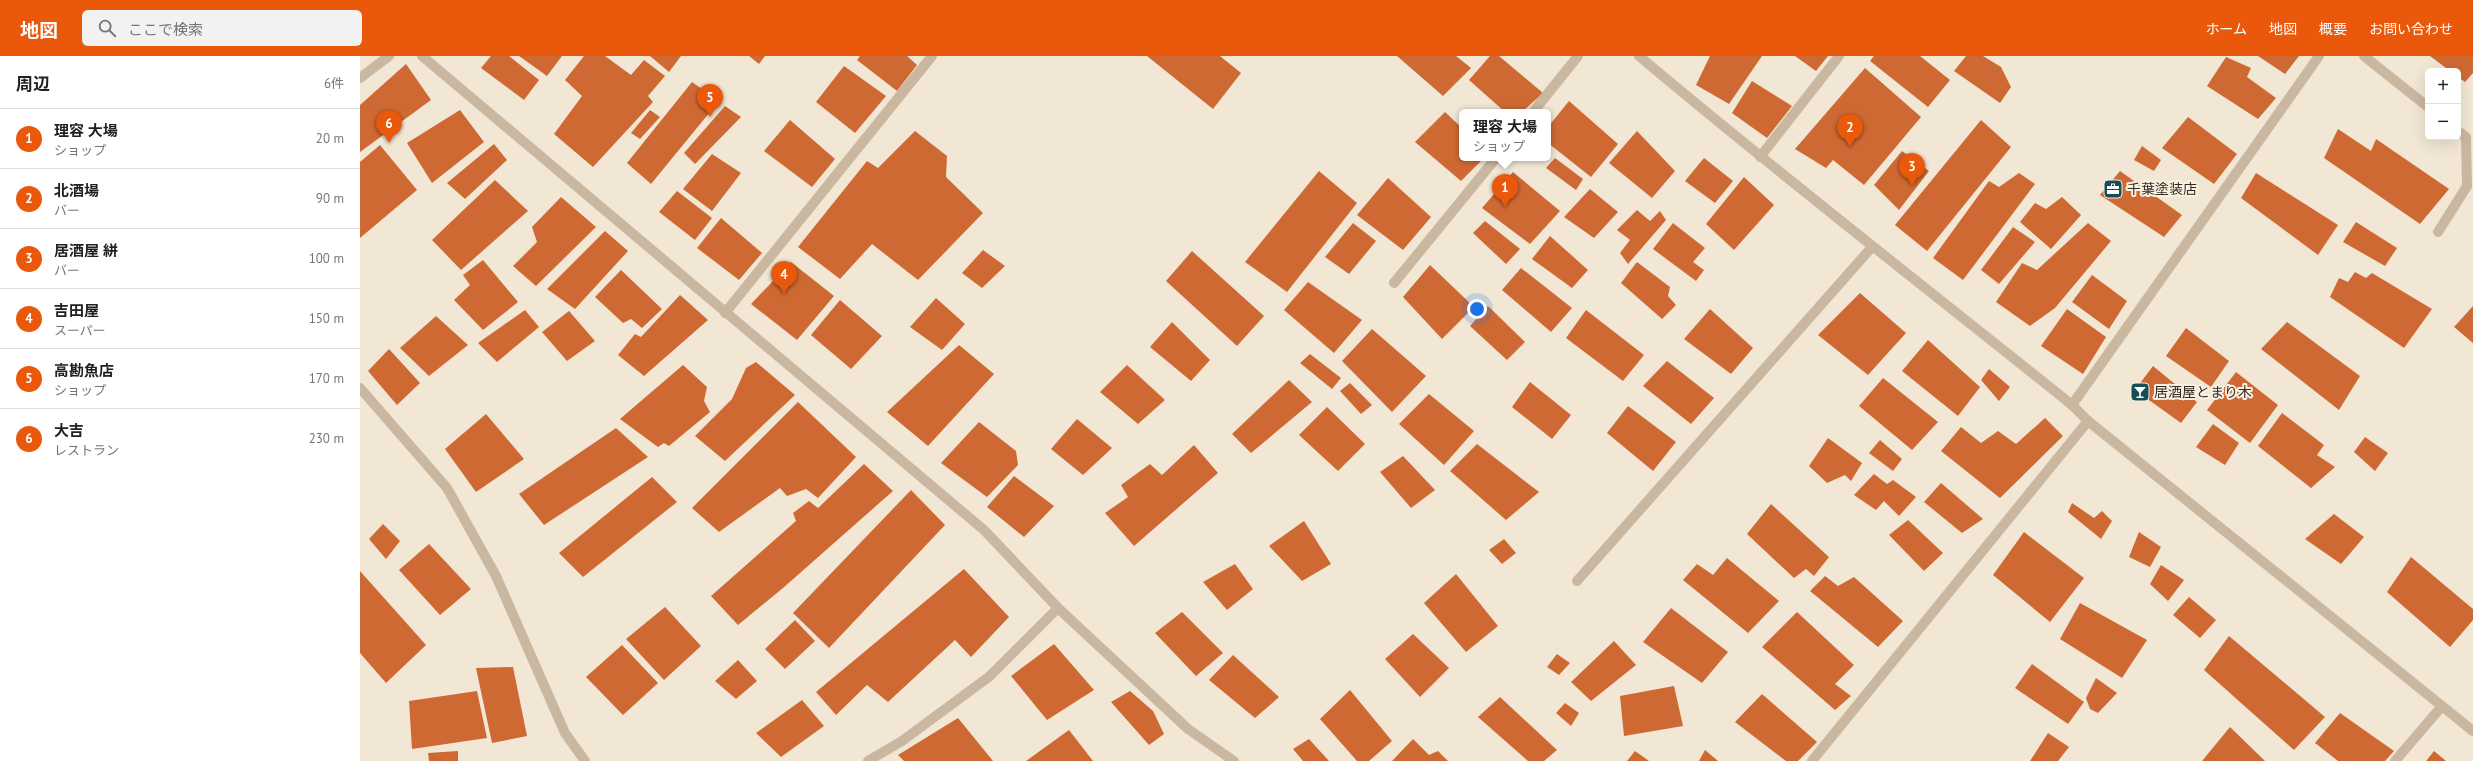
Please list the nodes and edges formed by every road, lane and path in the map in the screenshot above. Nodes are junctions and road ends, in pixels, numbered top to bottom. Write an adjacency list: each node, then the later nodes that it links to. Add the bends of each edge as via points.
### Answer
1 (389, 56): 9 (street)
2 (422, 56): 18 (street)
3 (932, 56): 18 (street)
4 (1578, 56): 11 (street)
5 (1639, 56): 13 (street)
6 (1839, 56): 13 (street)
7 (2319, 56): 20 (street)
8 (2364, 56): 10 (street)
9 (360, 78)
10 (2425, 105)
11 (1535, 109)
12 (2461, 133): 15 (street, via 2466,137 2468,186)
13 (1760, 157): 16 (street)
14 (1494, 161): 17 (street)
15 (2438, 232)
16 (1872, 247): 20 (street, via 1944,301); 22 (street)
17 (1394, 283)
18 (725, 313): 23 (street, via 984,530)
19 (360, 388): 26 (street, via 447,488 496,576 565,733)
20 (2072, 405): 21 (street)
21 (2088, 421): 24 (street); 29 (street)
22 (1577, 581)
23 (1058, 608): 27 (street, via 990,676 902,741); 28 (street, via 1188,729)
24 (2442, 706): 25 (street); 30 (street)
25 (2473, 731)
26 (585, 761)
27 (868, 761)
28 (1234, 761)
29 (1812, 761)
30 (2395, 761)

